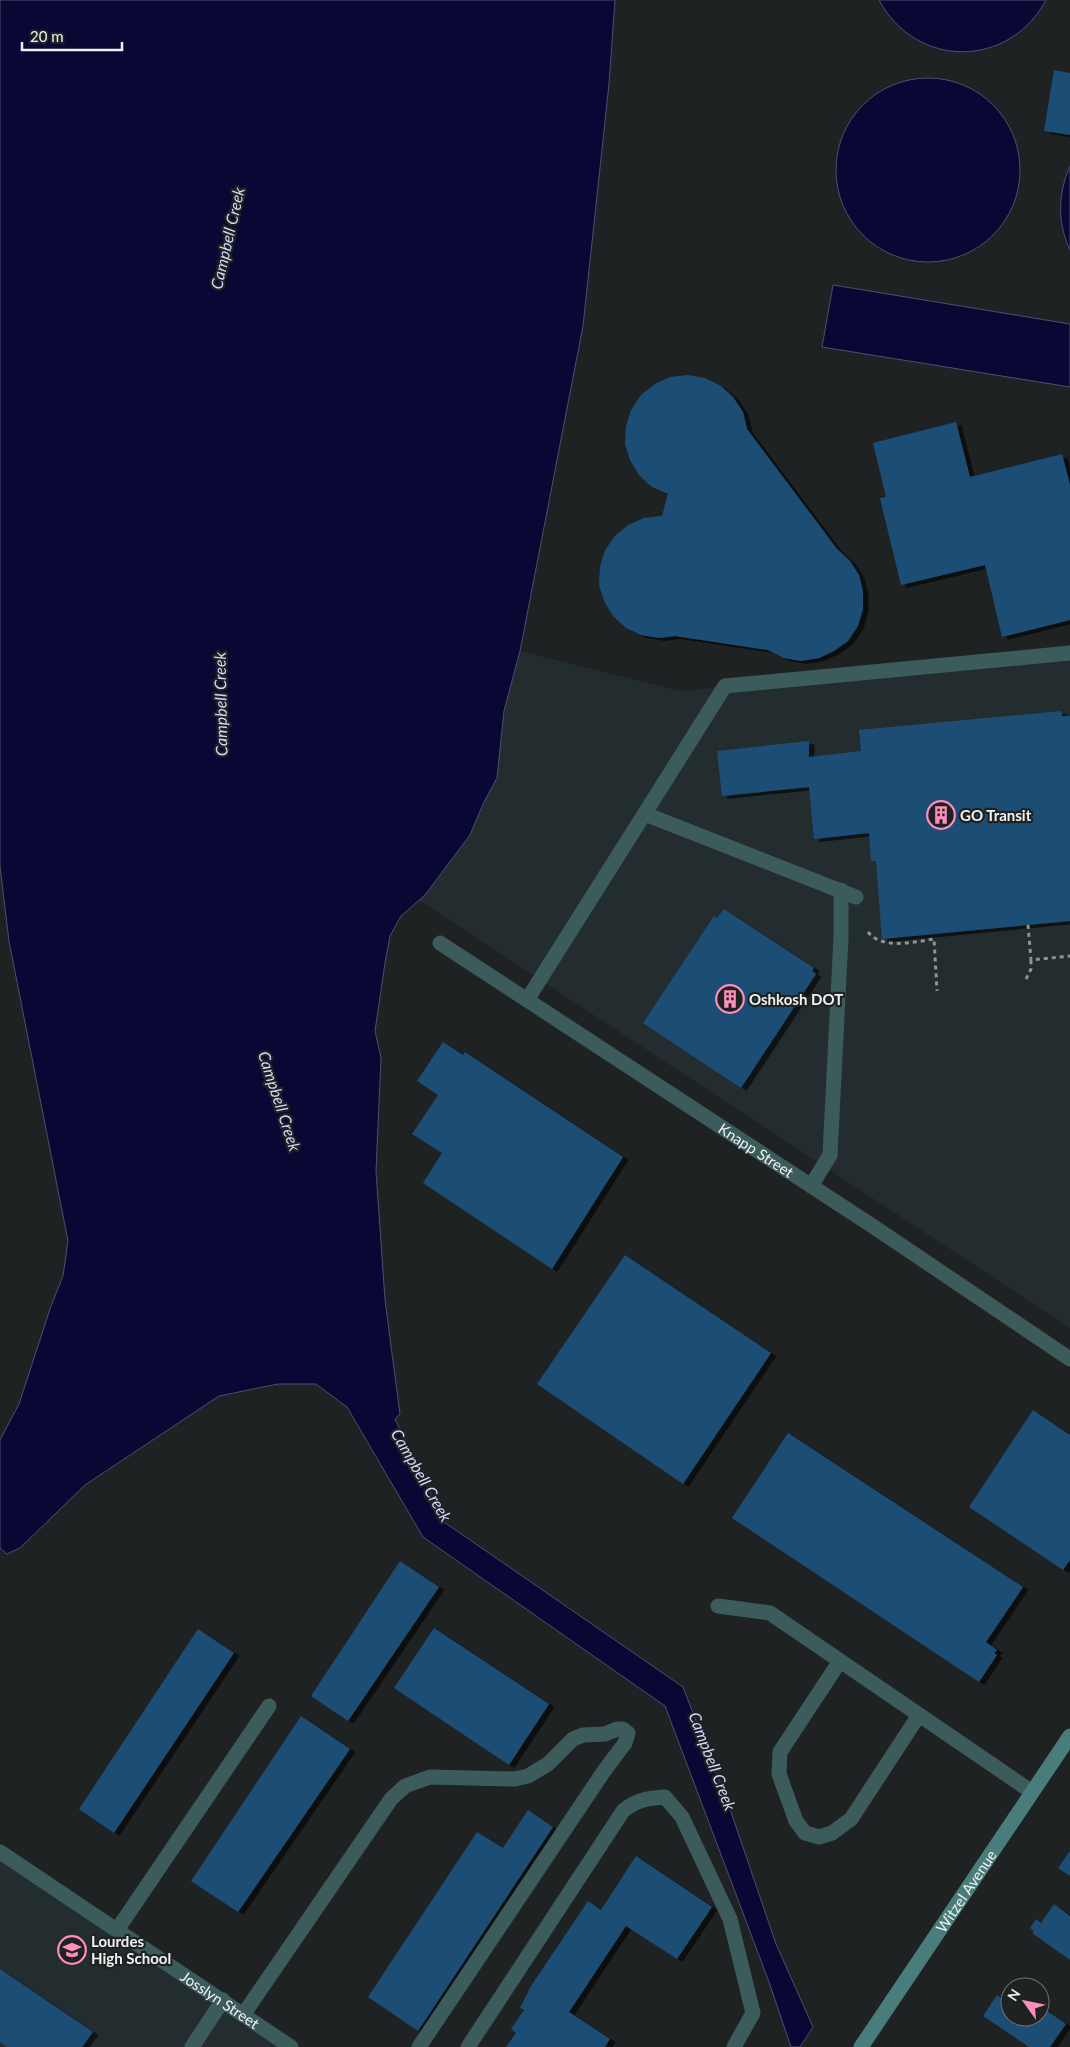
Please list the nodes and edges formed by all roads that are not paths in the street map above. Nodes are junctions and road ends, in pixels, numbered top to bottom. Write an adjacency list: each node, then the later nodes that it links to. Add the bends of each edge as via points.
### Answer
1 (1070, 653): 2 (street, via 725,686)
2 (644, 814): 3 (street); 6 (street)
3 (841, 890): 4 (street); 7 (street, via 830,1155)
4 (856, 897)
5 (440, 942): 6 (street, Knapp Street)
6 (527, 1000): 7 (street, Knapp Street)
7 (811, 1186): 8 (street, Knapp Street)
8 (1070, 1358)
9 (718, 1606): 10 (street, via 770,1613)
10 (840, 1661): 12 (street); 12 (street, via 780,1752 779,1774 796,1822 805,1833 819,1837 832,1833 851,1819)
11 (269, 1706): 16 (street)
12 (919, 1715): 14 (street)
13 (1070, 1736): 14 (main road, Witzel Avenue)
14 (1032, 1792): 24 (main road, Witzel Avenue)
15 (0, 1852): 16 (street, Josslyn Street)
16 (117, 1930): 17 (street, Josslyn Street)
17 (223, 2000): 18 (street, Josslyn Street); 19 (street)
18 (244, 2015): 20 (street, Josslyn Street); 21 (street, via 391,1799 405,1786 430,1777 515,1779 528,1776 548,1764 573,1739 623,1729 628,1733 625,1743)
19 (192, 2047)
20 (291, 2047)
21 (419, 2047)
22 (468, 2047): 23 (street, via 623,1811 633,1803 665,1797 682,1817 730,1919 753,2013)
23 (734, 2047)
24 (861, 2047)

